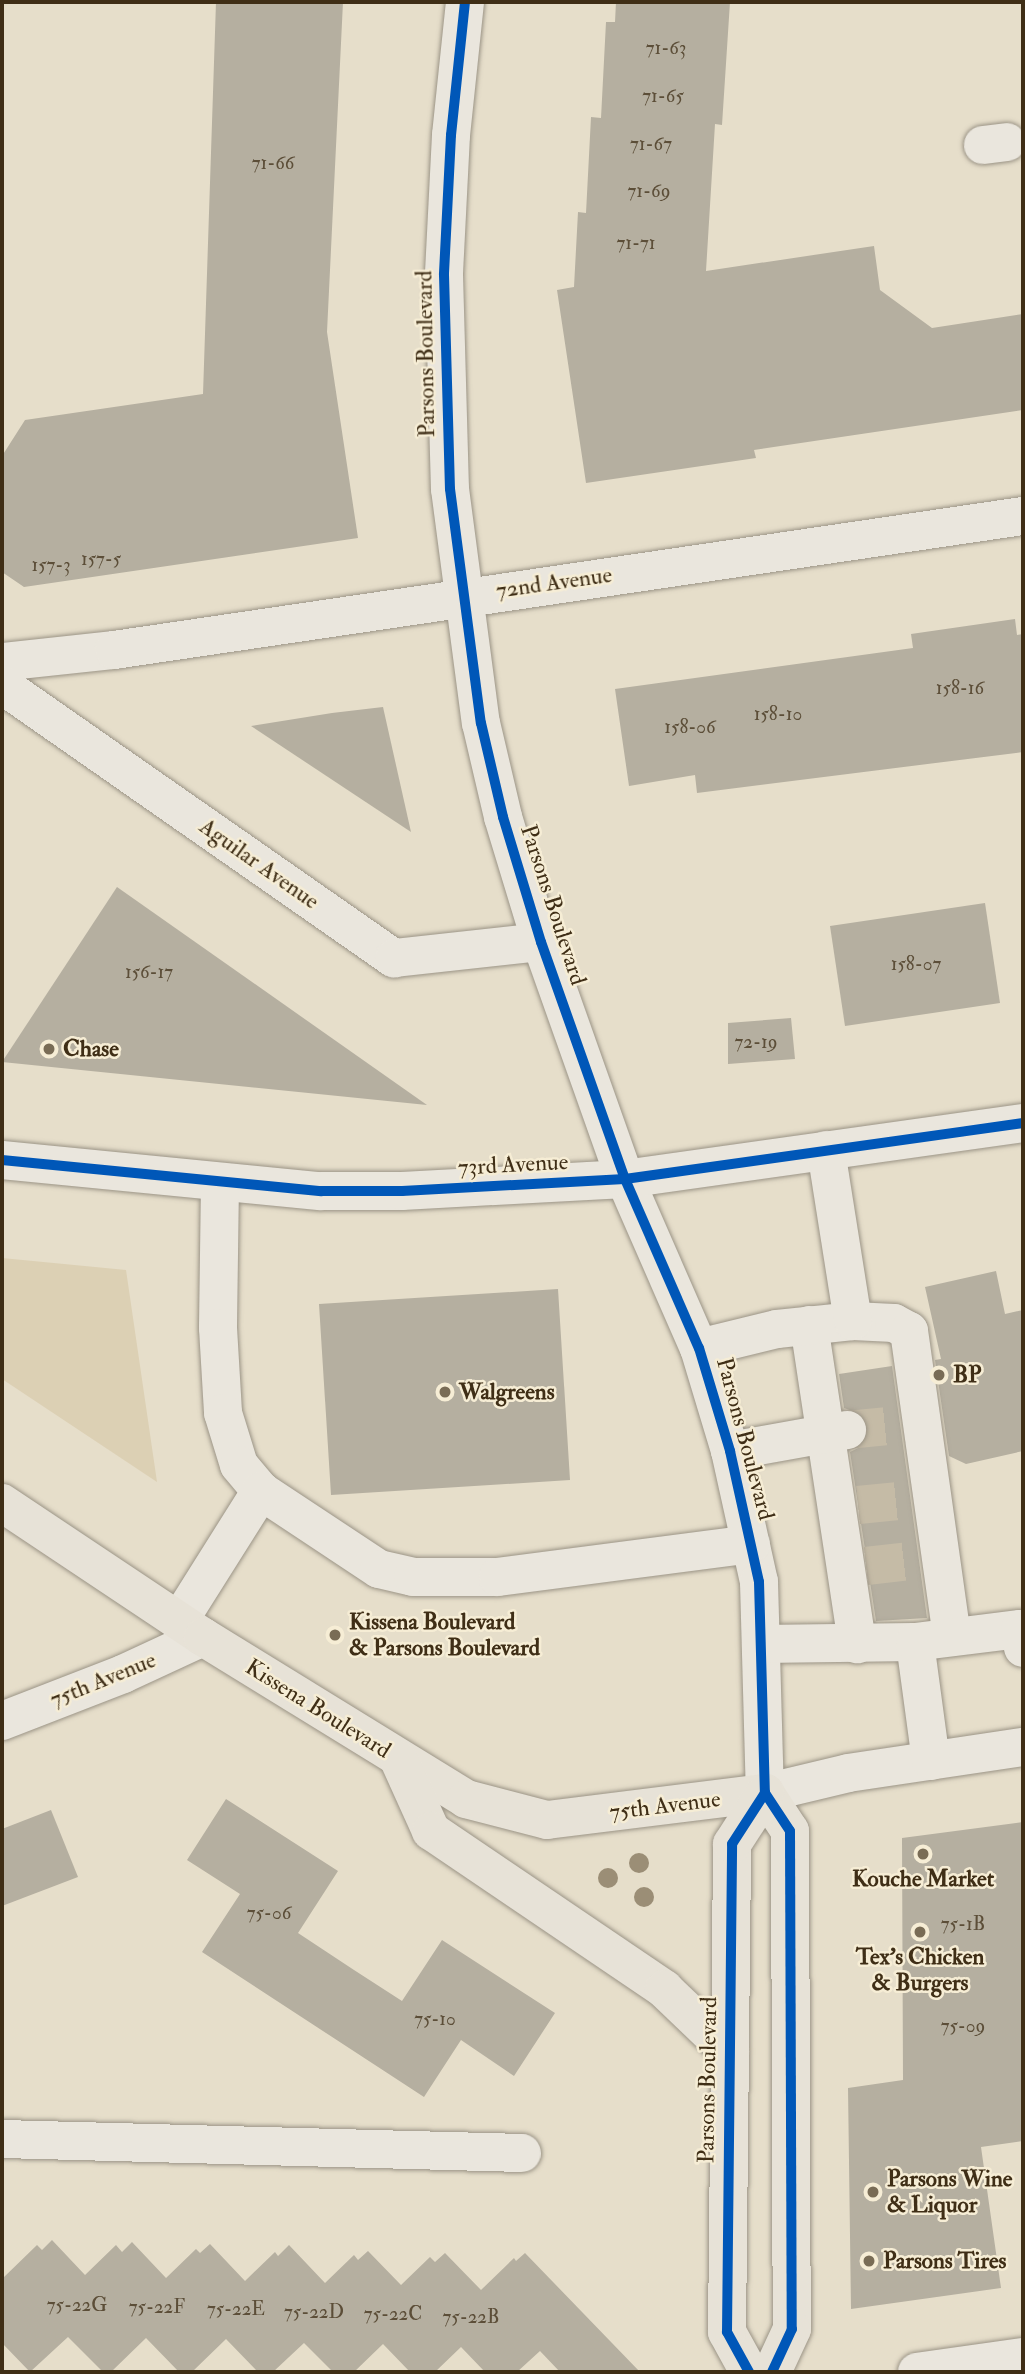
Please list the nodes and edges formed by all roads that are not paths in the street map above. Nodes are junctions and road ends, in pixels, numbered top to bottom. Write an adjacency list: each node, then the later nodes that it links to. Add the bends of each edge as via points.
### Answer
1 (465, 2): 3 (street, Parsons Boulevard, via 451,135 444,275 450,488)
2 (1023, 516): 3 (street, 72nd Avenue)
3 (463, 596): 4 (street, 72nd Avenue, via 114,650); 6 (street, Parsons Boulevard, via 484,736)
4 (2, 662)
5 (2, 685): 6 (street, Aguilar Avenue, via 394,958)
6 (541, 942): 10 (street, Parsons Boulevard)
7 (1023, 1123): 8 (street, 73rd Avenue)
8 (826, 1150): 10 (street, 73rd Avenue); 12 (street)
9 (2, 1160): 11 (street, 73rd Avenue)
10 (625, 1179): 11 (street, 73rd Avenue, via 402,1191 321,1191); 14 (street, Parsons Boulevard)
11 (220, 1183): 17 (street, via 218,1328 223,1413 239,1465)
12 (853, 1321): 13 (street); 21 (street, via 894,1323 909,1331 915,1423 934,1558)
13 (809, 1325): 14 (street); 15 (street)
14 (699, 1348): 16 (street, Parsons Boulevard)
15 (837, 1432): 16 (street); 23 (street, via 856,1567)
16 (730, 1451): 19 (street, Parsons Boulevard)
17 (261, 1491): 19 (street, via 379,1569 414,1577 498,1577); 20 (street)
18 (2, 1503): 20 (main road, Kissena Boulevard)
19 (751, 1544): 22 (street, Parsons Boulevard, via 759,1582)
20 (191, 1629): 25 (street, 75th Avenue, via 123,1674); 27 (main road, Kissena Boulevard)
21 (934, 1639): 23 (street); 24 (street, via 1020,1629); 28 (street)
22 (761, 1644): 23 (street); 29 (street, Parsons Boulevard)
23 (857, 1644)
24 (1023, 1648)
25 (2, 1721)
26 (1023, 1747): 28 (street, 75th Avenue)
27 (399, 1760): 29 (main road, 75th Avenue, via 466,1799 547,1820); 30 (main road, Kissena Boulevard, via 431,1831 664,1989)
28 (931, 1761): 29 (street, 75th Avenue)
29 (765, 1793): 30 (main road, Parsons Boulevard, via 732,1844); 35 (main road, via 790,1831 792,2329)
30 (730, 2052): 34 (main road, Parsons Boulevard, via 727,2332)
31 (2, 2139): 32 (street)
32 (522, 2153)
33 (1023, 2357): 36 (street)
34 (749, 2372)
35 (772, 2372)
36 (917, 2372)

